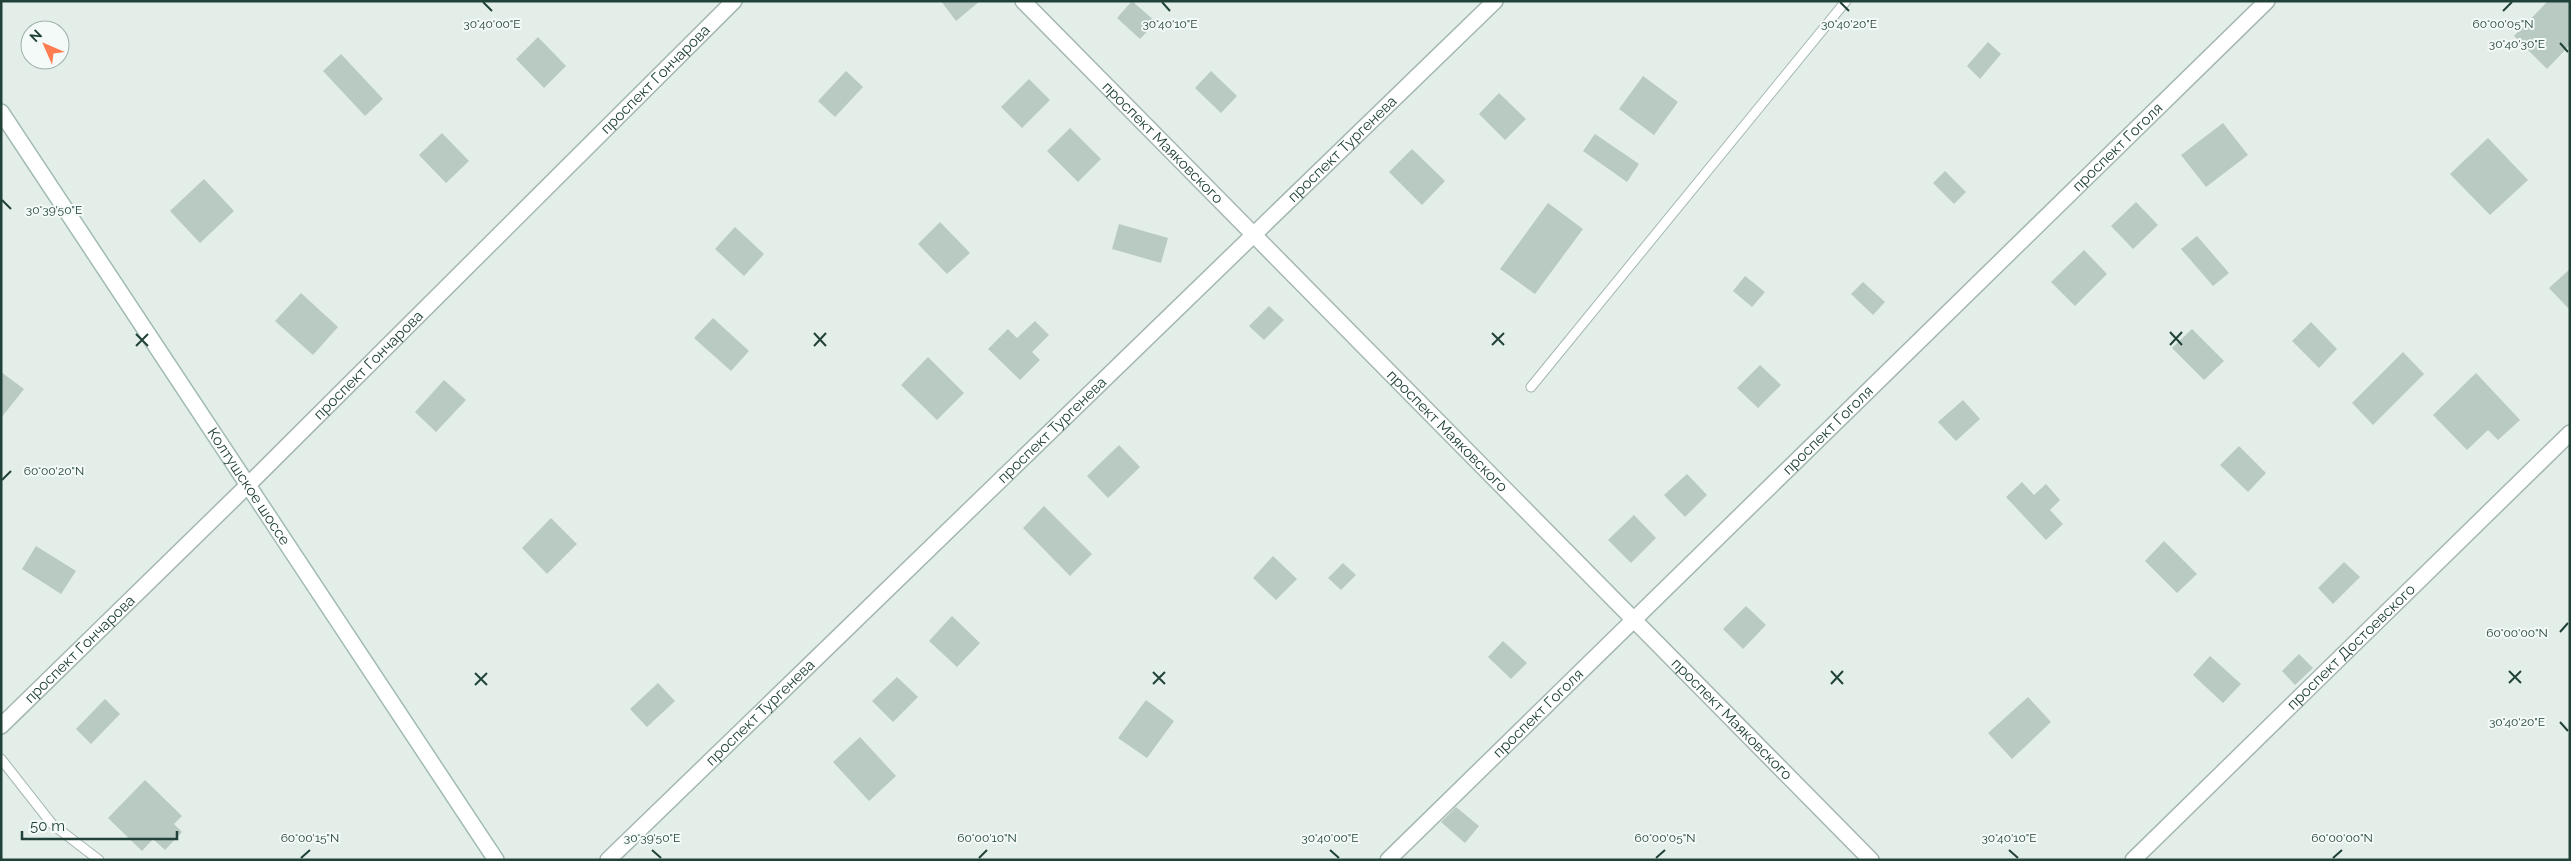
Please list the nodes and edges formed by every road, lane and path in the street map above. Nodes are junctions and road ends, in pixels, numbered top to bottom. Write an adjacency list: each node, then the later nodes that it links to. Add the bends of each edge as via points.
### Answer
1 (734, 1): 10 (street, проспект Гончарова)
2 (1023, 1): 7 (street, проспект Маяковского)
3 (1495, 1): 7 (street, проспект Тургенева)
4 (1846, 1): 8 (lane)
5 (2267, 1): 11 (street, проспект Гоголя)
6 (1, 112): 10 (street, Колтушское шоссе)
7 (1254, 234): 11 (street, проспект Маяковского); 16 (street, проспект Тургенева)
8 (1531, 387)
9 (2570, 433): 19 (street, проспект Достоевского)
10 (248, 485): 12 (street, проспект Гончарова); 15 (street, Колтушское шоссе)
11 (1634, 622): 17 (street, проспект Гоголя); 18 (street, проспект Маяковского)
12 (1, 726)
13 (1, 759): 14 (lane, via 52,824)
14 (98, 860)
15 (496, 860)
16 (608, 860)
17 (1388, 860)
18 (1871, 860)
19 (2132, 860)

